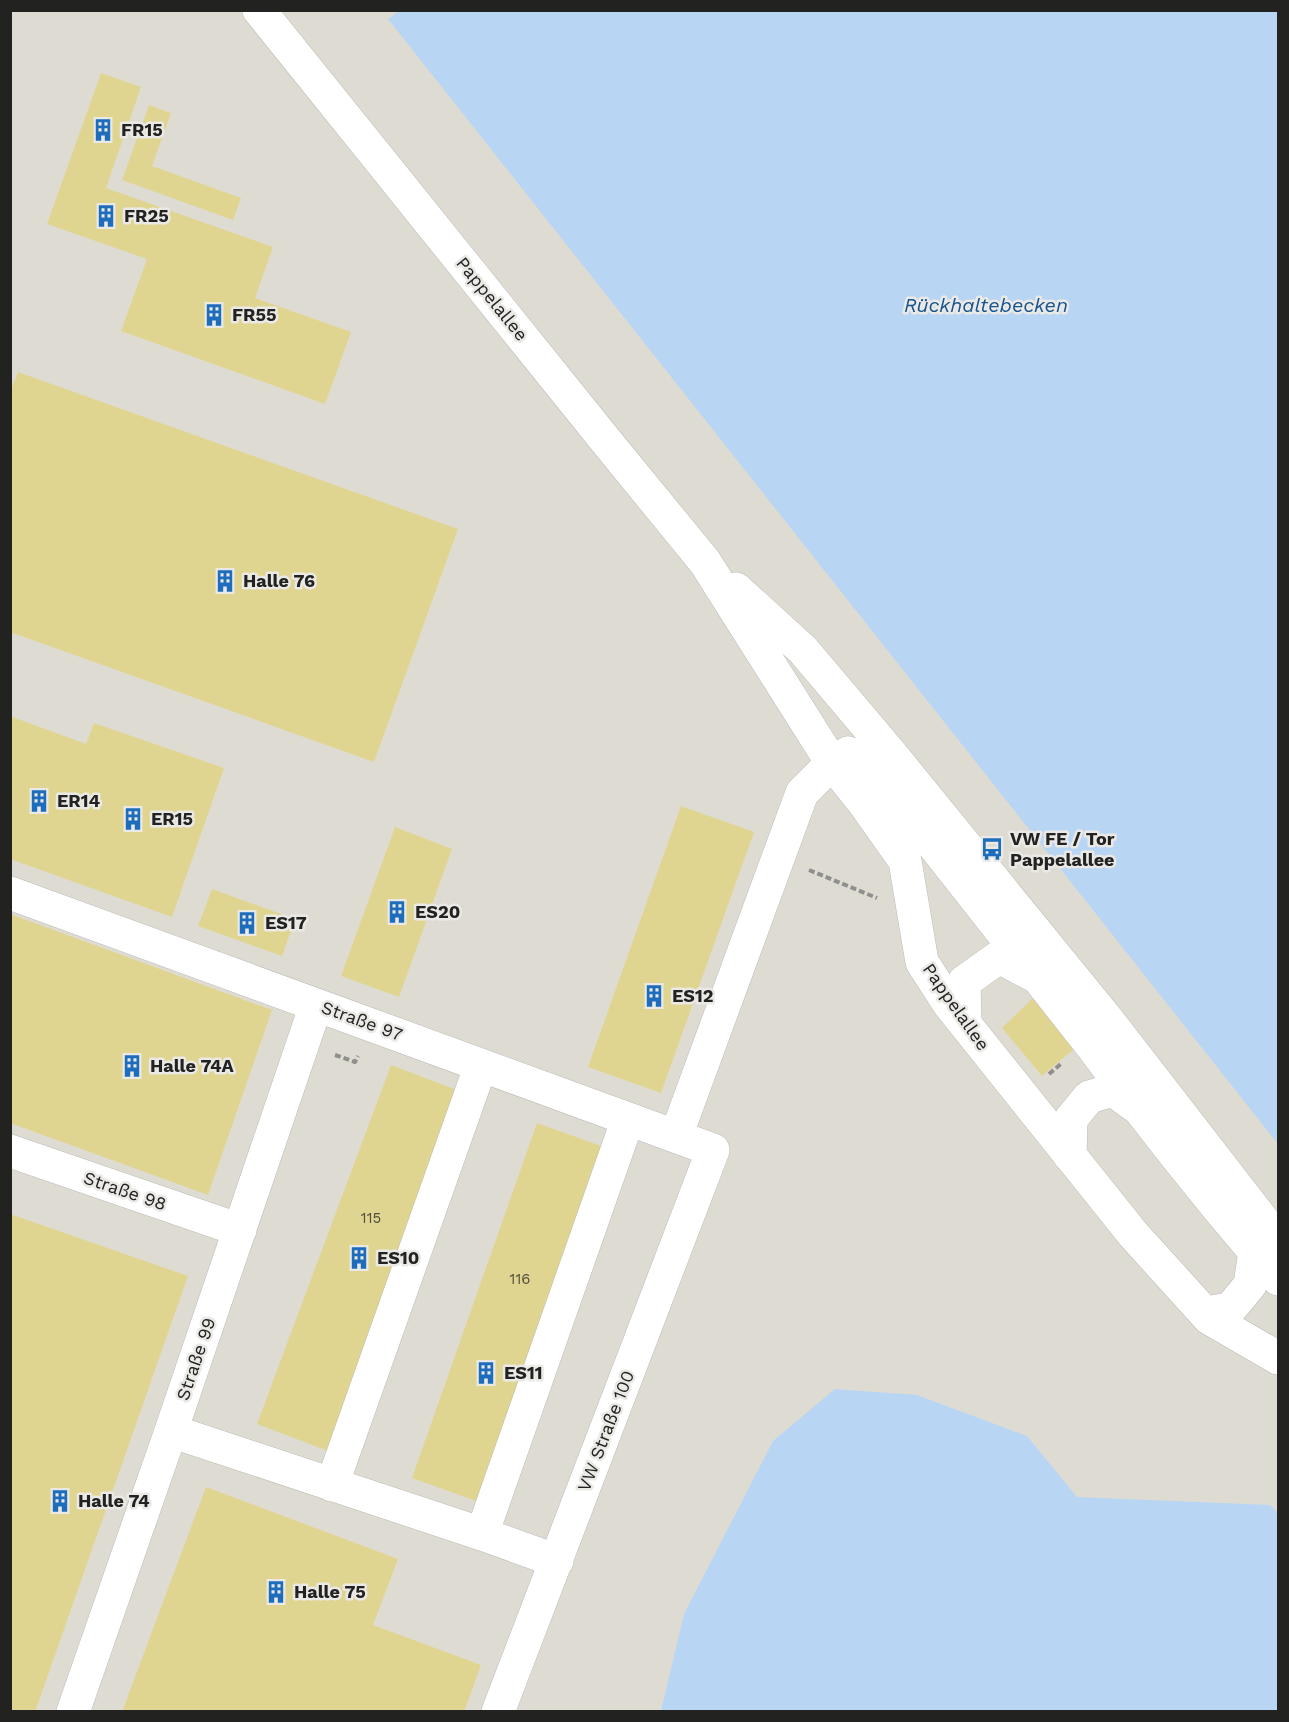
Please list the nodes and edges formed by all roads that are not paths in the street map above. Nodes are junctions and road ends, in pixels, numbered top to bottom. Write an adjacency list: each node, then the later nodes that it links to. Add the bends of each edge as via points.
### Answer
1 (269, 23): 2 (street, Pappelallee)
2 (705, 562): 3 (street, Pappelallee); 16 (street, Pappelallee, via 803,650 884,745 1113,1028)
3 (832, 763): 5 (street, via 848,753 869,763); 7 (street, Pappelallee, via 905,861 922,962); 11 (street, via 802,793)
4 (10, 893): 6 (street, Straße 97)
5 (1037, 977): 7 (street, via 999,957 964,982); 9 (street)
6 (316, 1005): 8 (street, Straße 97); 15 (street, Straße 99)
7 (965, 1024): 14 (street, Pappelallee)
8 (481, 1065): 10 (street, Straße 97); 21 (street)
9 (1143, 1111): 14 (street, via 1113,1090 1089,1097 1071,1119); 16 (street, via 1233,1227)
10 (628, 1119): 11 (street, Straße 97); 22 (street)
11 (676, 1136): 12 (street, Straße 97)
12 (713, 1150): 23 (street, VW Straße 100)
13 (10, 1151): 15 (street, Straße 98)
14 (1070, 1156): 18 (street, Pappelallee, via 1133,1234)
15 (240, 1230): 20 (street, Straße 99)
16 (1267, 1246): 17 (street); 18 (street, via 1250,1285 1230,1309)
17 (1278, 1279)
18 (1205, 1313): 19 (street, Pappelallee)
19 (1278, 1358)
20 (171, 1431): 21 (street); 24 (street, Straße 99)
21 (332, 1485): 22 (street)
22 (483, 1534): 23 (street)
23 (557, 1561): 25 (street, VW Straße 100)
24 (73, 1712)
25 (498, 1712)

